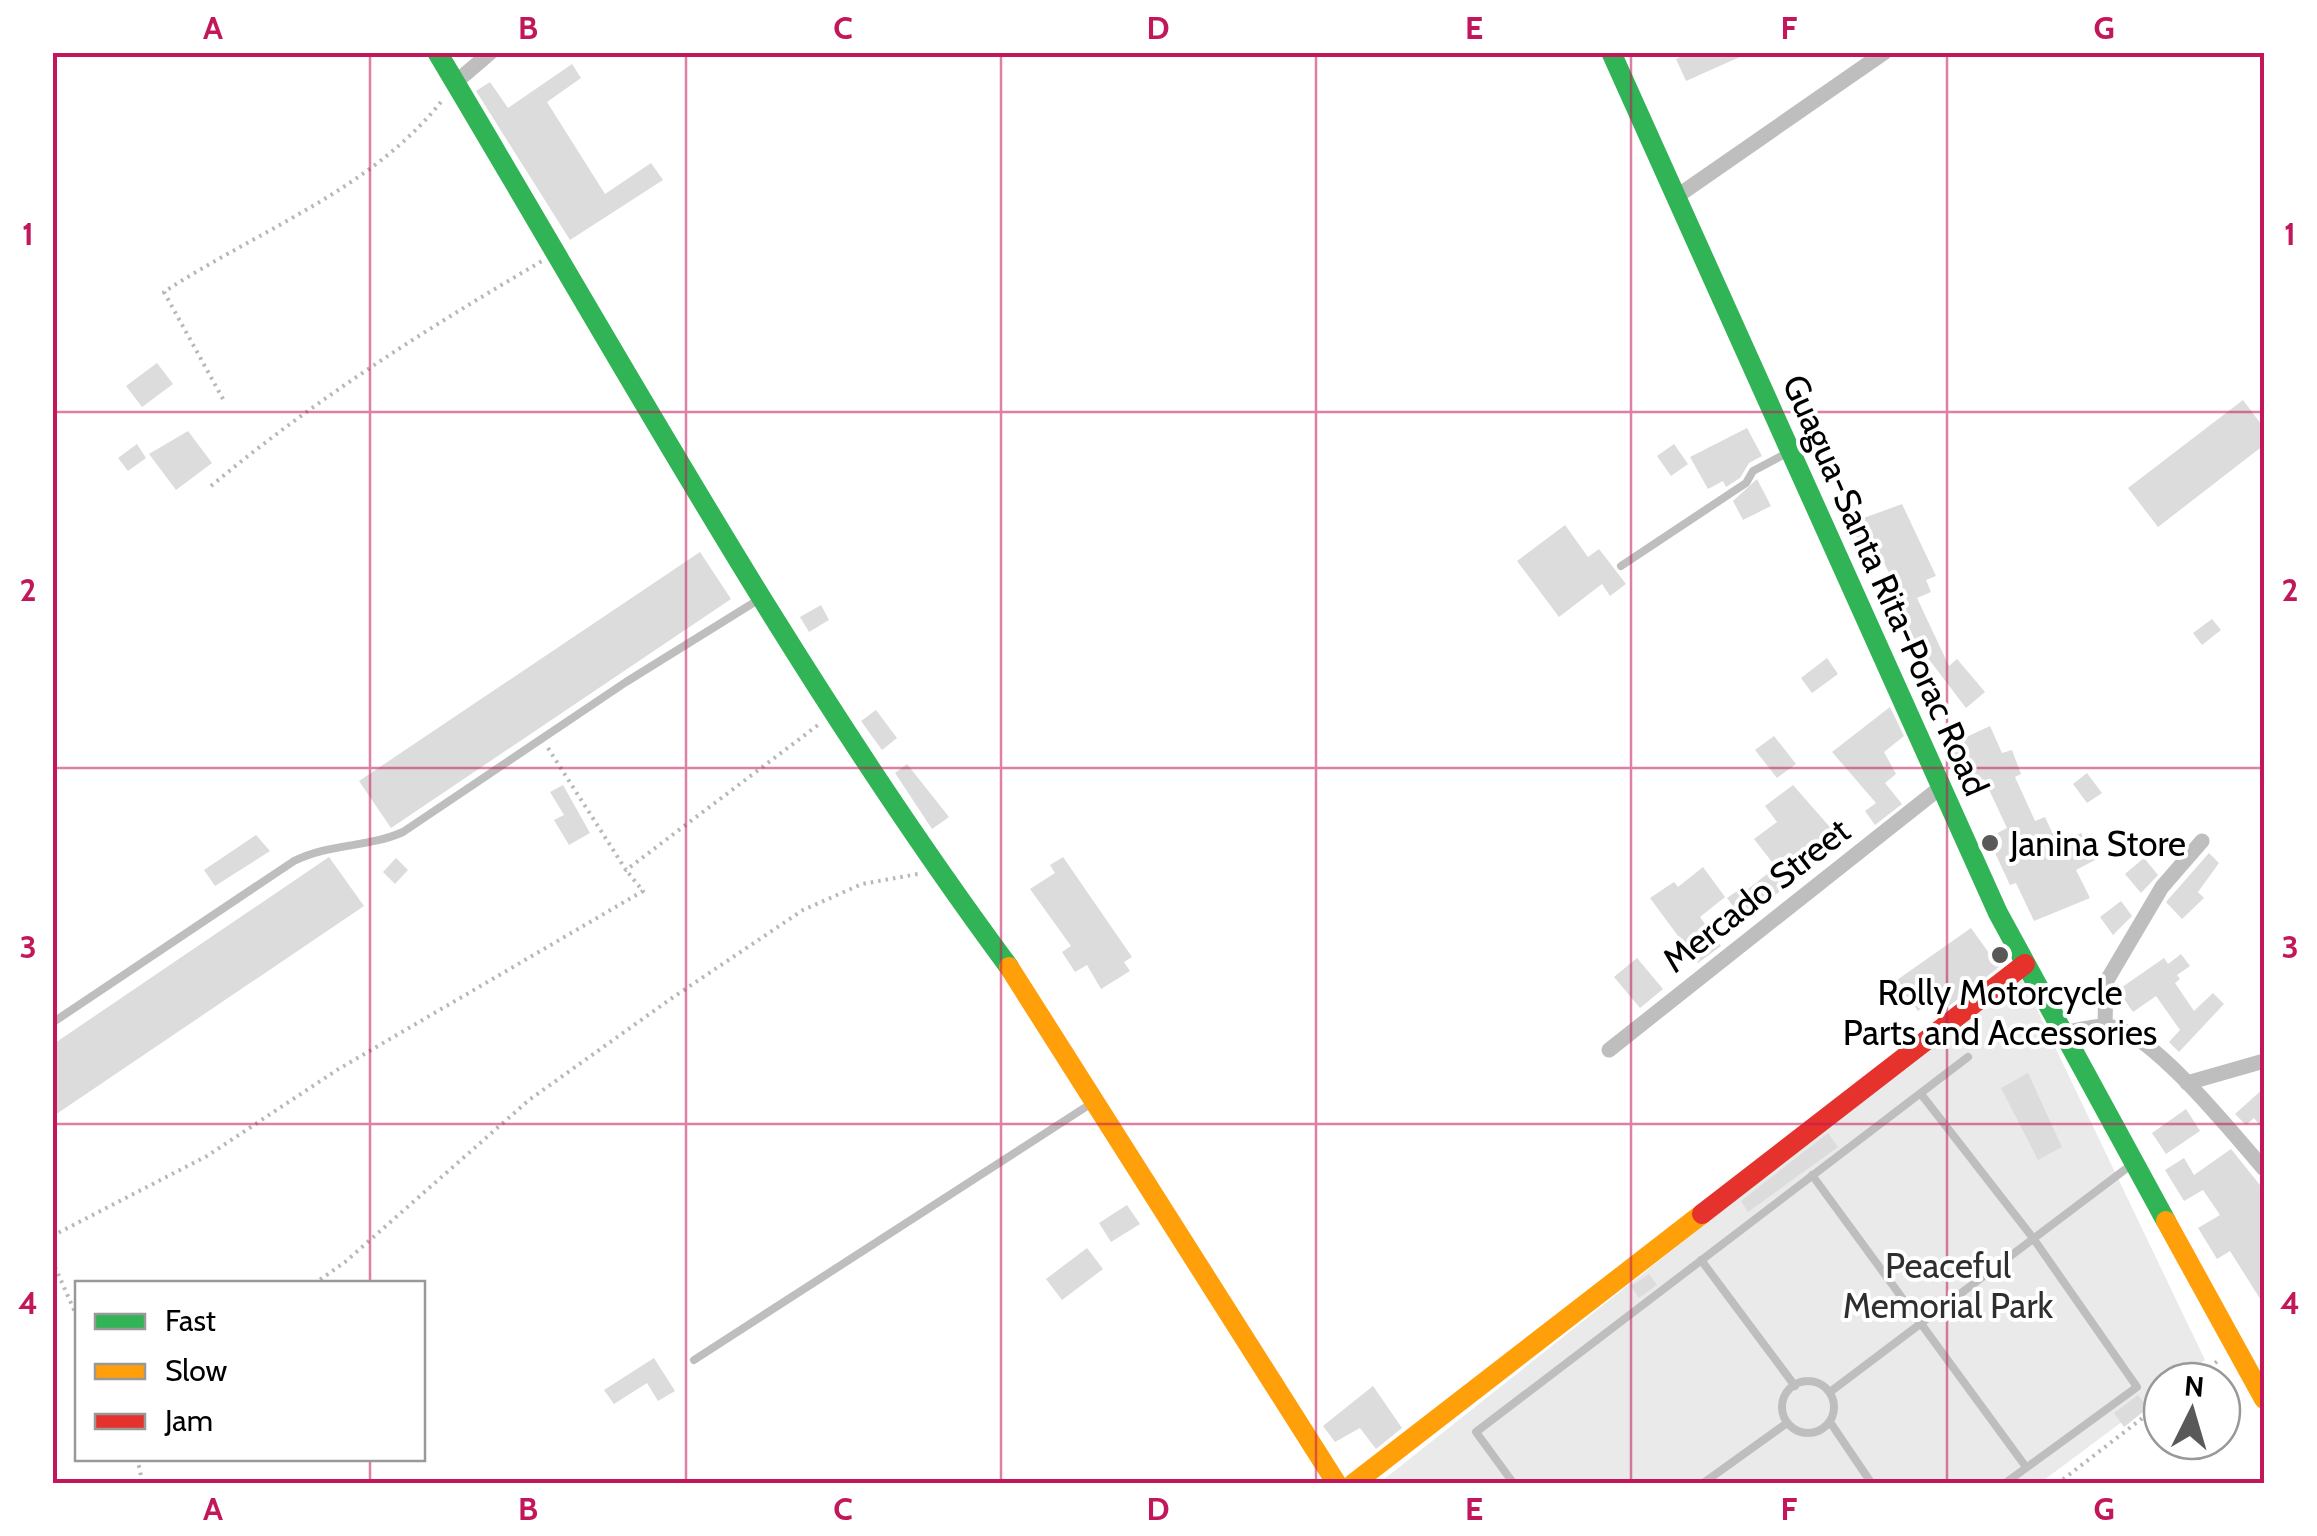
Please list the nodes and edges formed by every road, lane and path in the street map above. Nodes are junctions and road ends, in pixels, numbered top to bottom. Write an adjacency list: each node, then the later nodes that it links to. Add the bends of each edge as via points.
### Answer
1 (438, 52): 5 (street)
2 (492, 52): 5 (street)
3 (1611, 52): 6 (street, Guagua-Santa Rita-Porac Road)
4 (1885, 52): 6 (street)
5 (456, 82): 7 (street); 8 (path, via 416,134 340,189 164,292)
6 (1676, 197): 9 (street, Guagua-Santa Rita-Porac Road)
7 (559, 251): 10 (path, via 414,336); 12 (street)
8 (223, 399)
9 (1790, 451): 11 (lane); 15 (street, Guagua-Santa Rita-Porac Road)
10 (211, 486)
11 (1620, 566)
12 (763, 597): 13 (street); 14 (lane)
13 (833, 713): 17 (path); 18 (street)
14 (543, 740): 17 (path); 20 (lane, via 403,832 321,848 294,861)
15 (1940, 787): 19 (street, Guagua-Santa Rita-Porac Road); 23 (street, Mercado Street)
16 (2202, 840): 21 (street, via 2162,887 2106,982)
17 (626, 870): 32 (path, via 643,891 337,1070 207,1156)
18 (938, 871): 28 (street, via 1014,974); 36 (path, via 862,884 803,910 529,1100)
19 (2026, 964): 22 (street, Guagua-Santa Rita-Porac Road); 50 (street)
20 (52, 1023)
21 (2105, 1026): 22 (street); 26 (street, via 2128,1033)
22 (2063, 1032): 29 (street, Guagua-Santa Rita-Porac Road)
23 (1610, 1050)
24 (1968, 1057): 27 (lane)
25 (2264, 1061): 26 (street)
26 (2188, 1083): 30 (street)
27 (1921, 1094): 31 (lane); 33 (lane)
28 (1092, 1103): 40 (lane); 49 (street)
29 (2134, 1162): 33 (lane); 39 (street, Guagua-Santa Rita-Porac Road)
30 (2264, 1170)
31 (1812, 1175): 35 (lane); 38 (lane)
32 (52, 1236)
33 (2033, 1238): 38 (lane); 48 (lane, via 2137,1387)
34 (52, 1260): 37 (path)
35 (1701, 1260): 42 (lane); 51 (lane, via 1476,1432)
36 (318, 1281)
37 (75, 1312)
38 (1922, 1322): 43 (lane); 48 (lane)
39 (2236, 1347): 41 (path); 44 (street, Guagua-Santa Rita-Porac Road)
40 (694, 1360)
41 (2217, 1361)
42 (1795, 1386): 43 (lane, via 1810,1381); 47 (lane, via 1782,1402)
43 (1830, 1392): 46 (lane)
44 (2264, 1398)
45 (2142, 1418): 55 (path)
46 (1830, 1422): 47 (lane, via 1812,1433); 53 (lane)
47 (1788, 1424): 52 (lane)
48 (2026, 1467): 54 (lane)
49 (1337, 1484)
50 (1353, 1484)
51 (1514, 1484)
52 (1702, 1484)
53 (1872, 1484)
54 (2004, 1484)
55 (2056, 1484)

